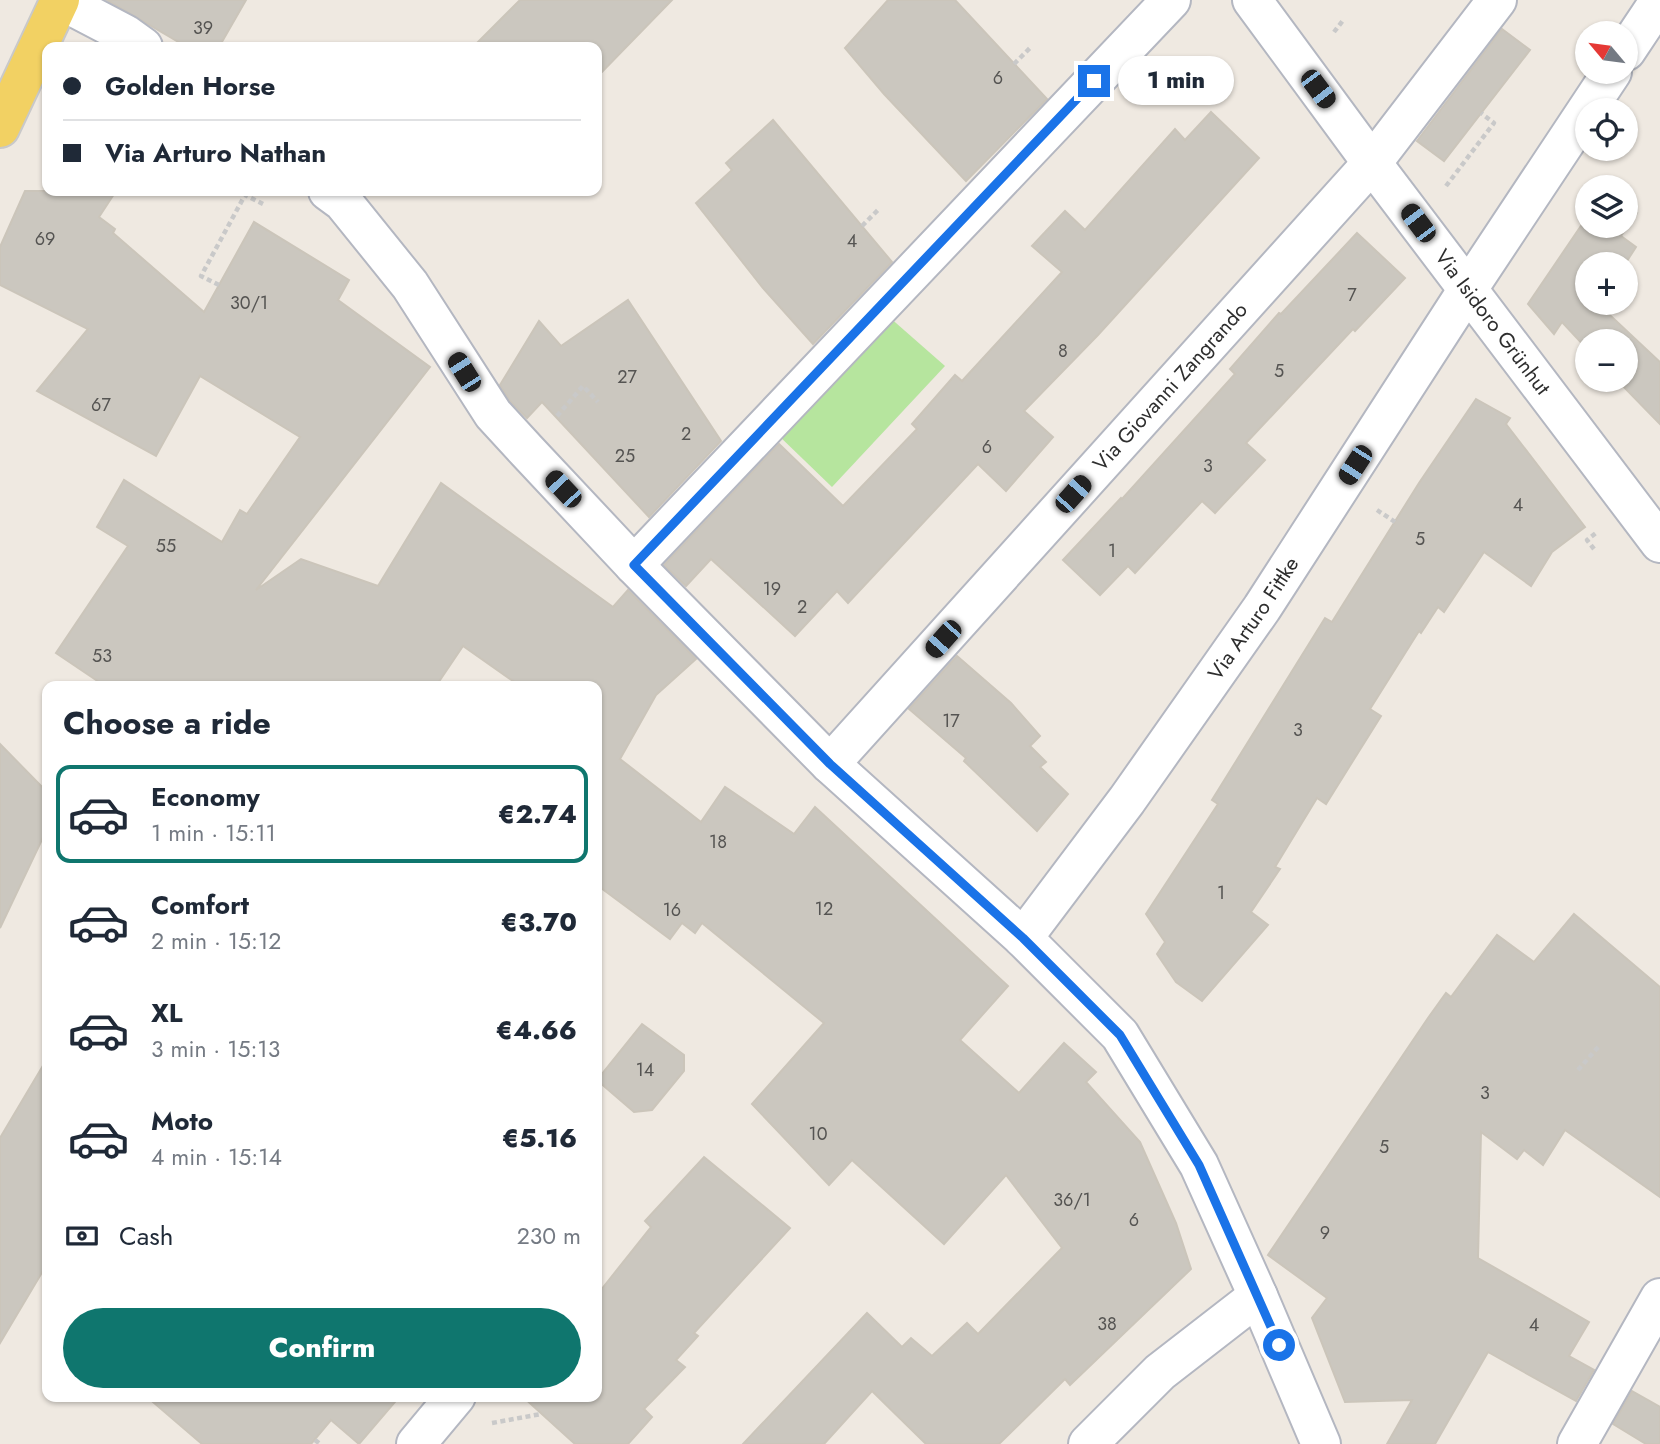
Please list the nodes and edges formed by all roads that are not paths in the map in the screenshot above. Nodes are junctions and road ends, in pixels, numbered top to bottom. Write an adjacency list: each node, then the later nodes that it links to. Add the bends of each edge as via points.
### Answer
1 (60, 0): 7 (street); 9 (main road)
2 (1171, 0): 14 (street)
3 (1252, 0): 10 (street, Via Isidoro Grünhut)
4 (1497, 0): 10 (street, Via Giovanni Zangrando)
5 (1660, 0): 6 (street)
6 (1638, 33)
7 (136, 42)
8 (1604, 84): 12 (street, Via Arturo Fittke)
9 (0, 128)
10 (1372, 163): 12 (street, Via Isidoro Grünhut); 15 (street, Via Giovanni Zangrando)
11 (335, 196): 14 (street, via 410,285 493,414)
12 (1468, 289): 13 (street, Via Isidoro Grünhut); 16 (street, Via Arturo Fittke, via 1262,608)
13 (1660, 543)
14 (634, 565): 15 (street)
15 (830, 764): 16 (street)
16 (1023, 938): 17 (street, via 1120,1035 1199,1165)
17 (1258, 1296): 21 (street, via 1160,1372); 22 (street)
18 (1660, 1298): 23 (street)
19 (451, 1402): 20 (street)
20 (416, 1444)
21 (1088, 1444)
22 (1321, 1444)
23 (1577, 1444)

